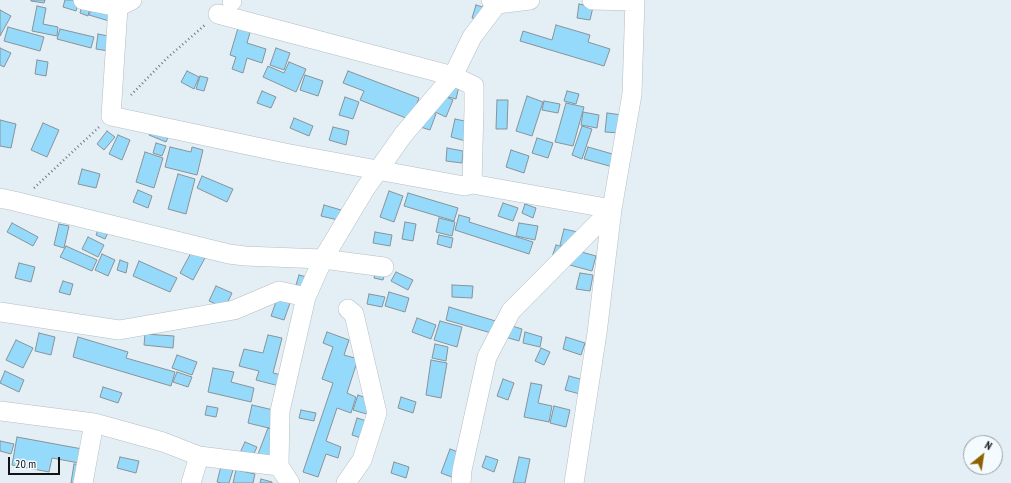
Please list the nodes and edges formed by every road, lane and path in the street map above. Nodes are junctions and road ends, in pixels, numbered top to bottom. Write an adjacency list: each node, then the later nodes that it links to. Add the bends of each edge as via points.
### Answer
1 (83, 0): 6 (street)
2 (530, 0): 5 (street)
3 (592, 0): 4 (street)
4 (635, 1): 12 (street, via 632,94)
5 (494, 2): 8 (street, via 472,37)
6 (125, 4): 9 (street, via 110,116)
7 (227, 5): 8 (street)
8 (453, 76): 9 (street, via 403,135); 10 (street, via 474,86)
9 (378, 170): 10 (street, via 464,186); 13 (street)
10 (472, 184): 12 (street)
11 (0, 198): 13 (street, via 230,254)
12 (612, 209): 26 (street, via 510,311 488,357); 27 (street, via 596,341)
13 (323, 260): 14 (street); 15 (street)
14 (384, 267)
15 (306, 297): 17 (street, via 278,291 234,310 119,330); 21 (street, via 280,411)
16 (348, 309): 25 (street, via 354,314 377,413 362,460)
17 (0, 312)
18 (0, 411): 19 (street)
19 (94, 423): 20 (street, via 163,442); 22 (street)
20 (199, 456): 21 (street); 23 (street)
21 (279, 466): 24 (street)
22 (83, 483)
23 (192, 483)
24 (290, 483)
25 (346, 483)
26 (461, 483)
27 (574, 483)

